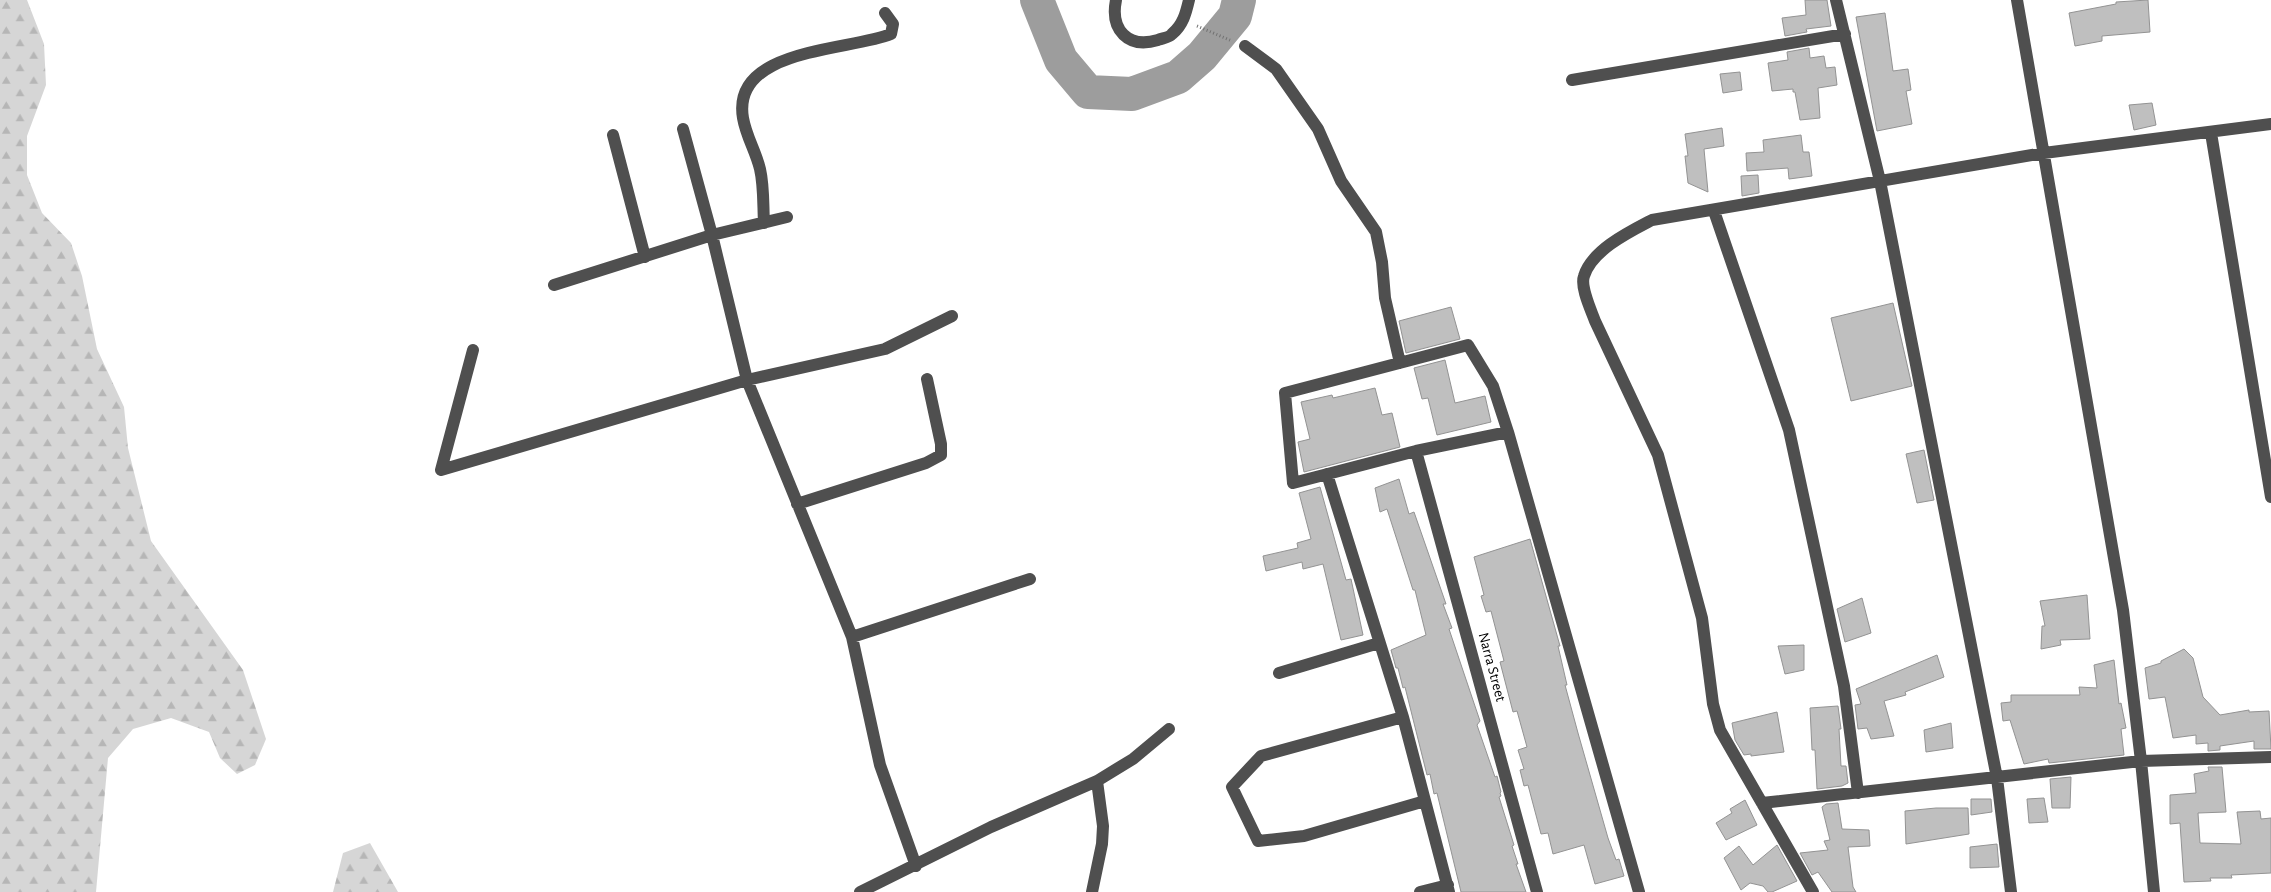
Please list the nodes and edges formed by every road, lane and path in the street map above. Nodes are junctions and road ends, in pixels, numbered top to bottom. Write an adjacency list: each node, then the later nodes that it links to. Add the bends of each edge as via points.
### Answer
1 (1116, 0): 2 (street, via 1117,28 1129,39 1146,43 1171,36 1184,19)
2 (1189, 0)
3 (1836, 0): 7 (street)
4 (2017, 0): 14 (street)
5 (885, 13): 18 (street, via 893,24 890,34 775,63 758,76 744,97 743,119 760,167)
6 (1190, 24): 8 (path)
7 (1845, 34): 9 (street); 15 (street)
8 (1244, 46): 24 (street, via 1276,69 1318,129 1341,180 1376,232 1385,298)
9 (1572, 80)
10 (2271, 124): 12 (street)
11 (683, 129): 19 (street)
12 (2211, 132): 14 (street); 30 (street)
13 (613, 135): 20 (street)
14 (2044, 153): 15 (street); 39 (street, via 2123,610)
15 (1880, 182): 16 (street); 40 (street)
16 (1714, 211): 42 (street, via 1789,430 1844,686); 44 (street, via 1652,220 1619,237 1594,260 1583,277 1586,298 1595,321 1658,455 1702,618 1713,704 1720,730)
17 (787, 217): 18 (street)
18 (764, 222): 19 (street)
19 (712, 235): 20 (street); 26 (street)
20 (645, 257): 21 (street)
21 (554, 285)
22 (952, 316): 26 (street, via 885,349)
23 (473, 350): 26 (street, via 441,470)
24 (1400, 363): 27 (street, via 1468,345 1493,386); 29 (street, via 1285,393 1293,484)
25 (928, 379): 31 (street, via 941,455 926,463)
26 (747, 380): 31 (street)
27 (1508, 432): 28 (street); 51 (street)
28 (1416, 451): 29 (street); 50 (street, Narra Street)
29 (1327, 474): 34 (street)
30 (2271, 498)
31 (797, 504): 33 (street)
32 (1030, 579): 33 (street)
33 (852, 637): 45 (street, via 880,765)
34 (1379, 643): 35 (street); 36 (street)
35 (1279, 673)
36 (1403, 717): 43 (street); 43 (street, via 1261,756 1232,787 1258,841 1304,836)
37 (1170, 729): 41 (street, via 1133,759)
38 (2271, 757): 39 (street)
39 (2141, 761): 40 (street); 54 (street)
40 (1997, 778): 42 (street); 53 (street)
41 (1097, 781): 45 (street, via 991,826); 48 (street, via 1102,835)
42 (1858, 793): 44 (street)
43 (1425, 801): 46 (street)
44 (1762, 803): 52 (street)
45 (916, 866): 47 (street)
46 (1449, 888): 49 (street)
47 (860, 892)
48 (1092, 892)
49 (1420, 892)
50 (1538, 892)
51 (1639, 892)
52 (1813, 892)
53 (2011, 892)
54 (2154, 892)

